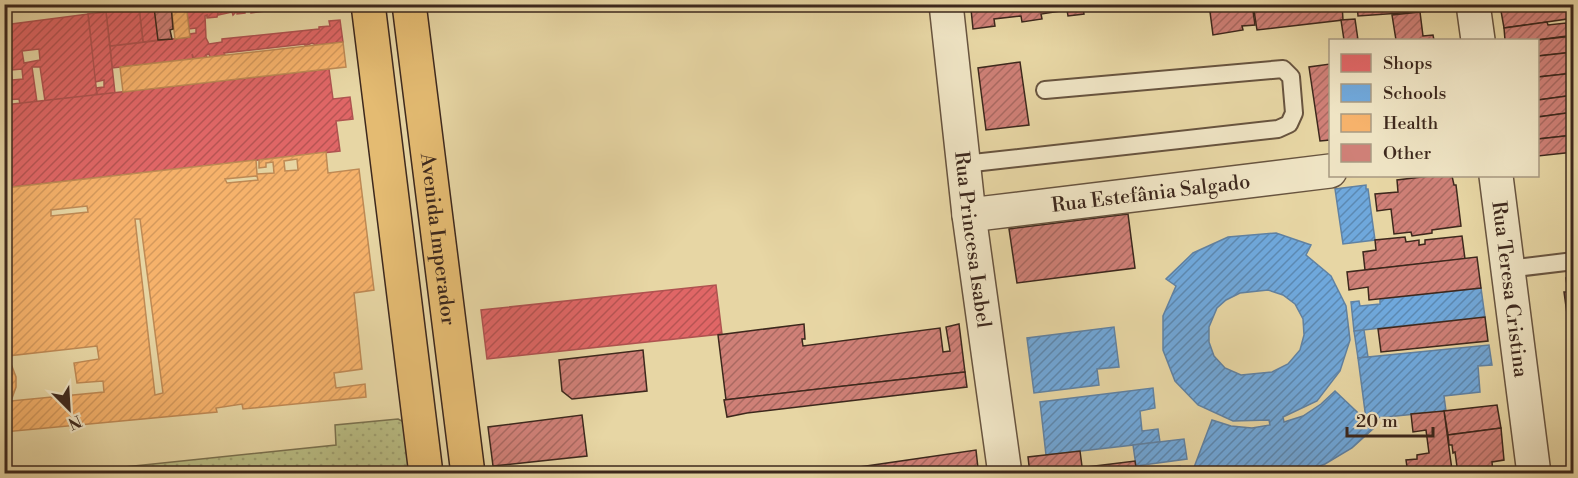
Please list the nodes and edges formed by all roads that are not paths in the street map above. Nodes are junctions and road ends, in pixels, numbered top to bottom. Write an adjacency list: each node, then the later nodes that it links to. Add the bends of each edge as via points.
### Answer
1 (369, 4): 13 (main road)
2 (409, 4): 14 (main road, Avenida Imperador)
3 (946, 4): 7 (street, Rua Princesa Isabel)
4 (1473, 4): 5 (street)
5 (1478, 39)
6 (1046, 90): 7 (lane, via 1283,69 1291,77 1294,113 1289,124 1278,129)
7 (964, 164): 10 (street, Rua Princesa Isabel)
8 (1329, 171): 10 (street, Rua Estefânia Salgado)
9 (1496, 177): 12 (street, Rua Teresa Cristina)
10 (969, 215): 15 (street, Rua Princesa Isabel)
11 (1574, 261): 12 (lane)
12 (1508, 269): 16 (street, Rua Teresa Cristina)
13 (426, 474)
14 (468, 474)
15 (1005, 474)
16 (1534, 474)

